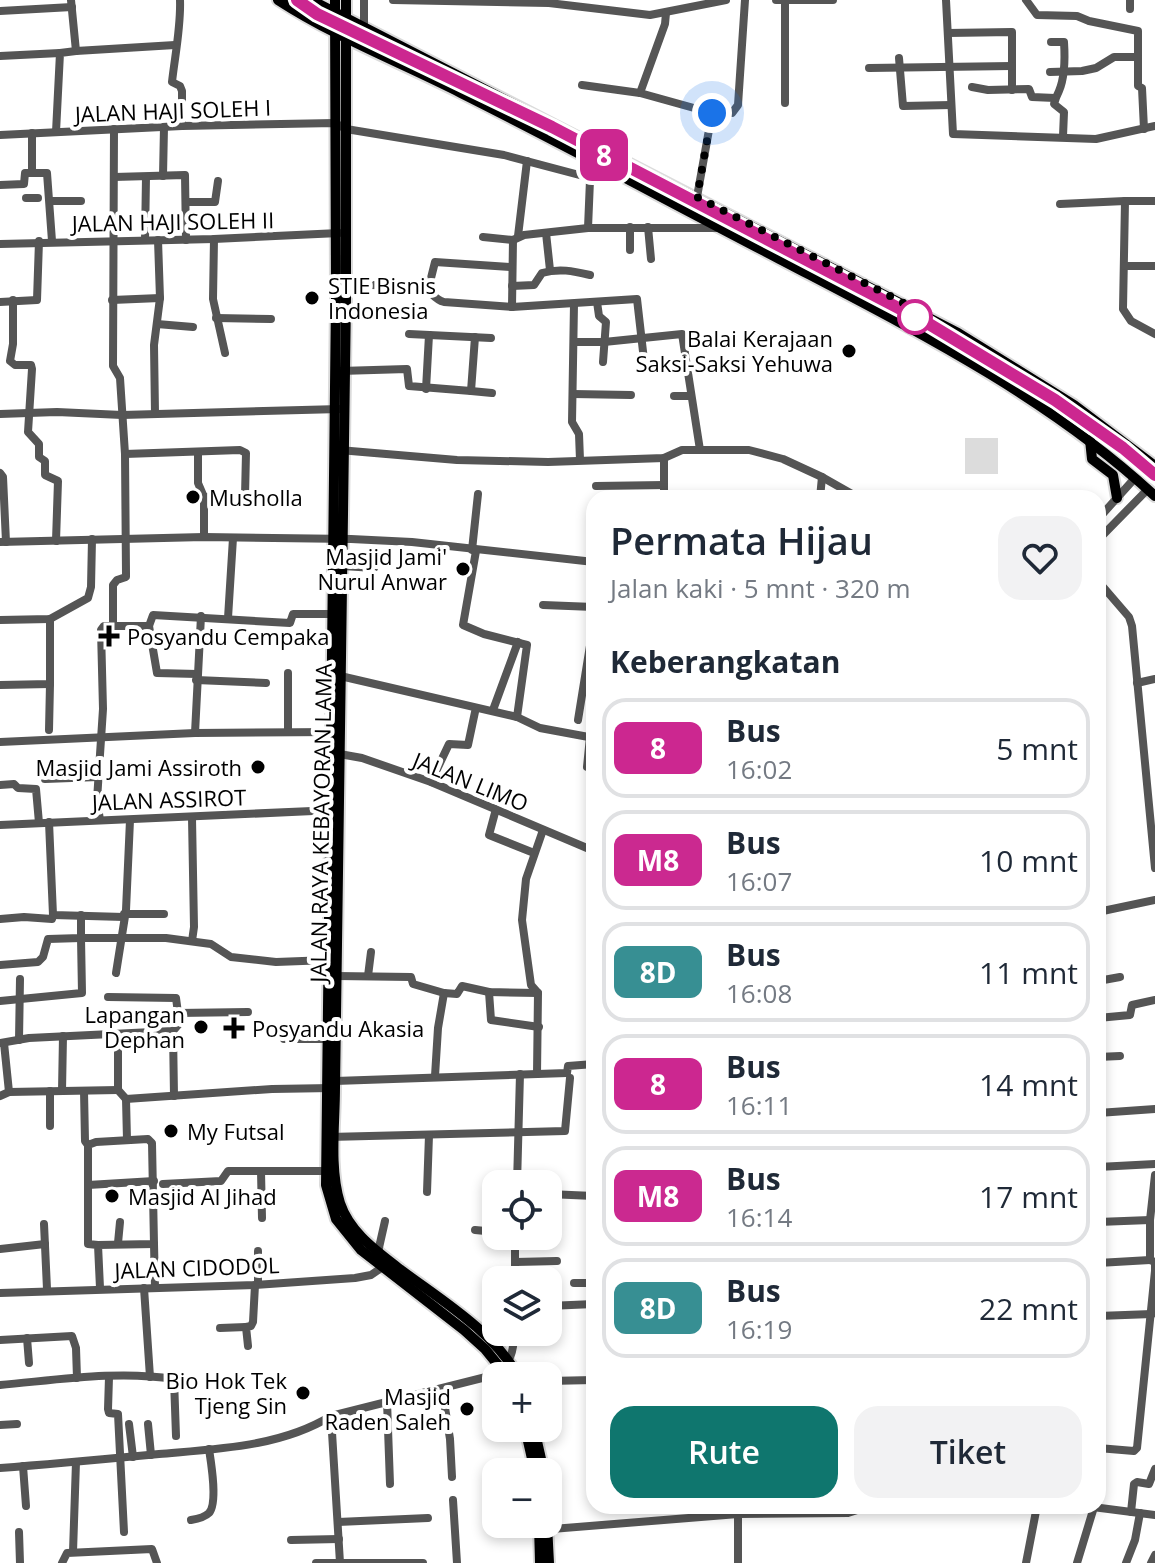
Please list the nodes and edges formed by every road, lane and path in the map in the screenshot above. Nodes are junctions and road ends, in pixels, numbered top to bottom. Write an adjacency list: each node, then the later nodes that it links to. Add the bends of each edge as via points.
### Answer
1 (180, 0): 25 (street)
2 (278, 0): 21 (main road)
3 (335, 0): 19 (main road, JALAN RAYA KEBAYORAN LAMA)
4 (346, 0): 19 (main road, JALAN RAYA KEBAYORAN LAMA)
5 (364, 0): 20 (street)
6 (393, 0): 18 (street, via 549,3)
7 (726, 0): 18 (street)
8 (745, 0): 46 (street, via 737,109)
9 (776, 0): 10 (street)
10 (785, 0): 11 (street); 44 (street)
11 (792, 0): 12 (street)
12 (833, 0)
13 (946, 0): 22 (street)
14 (1026, 0): 30 (street, via 1037,15 1077,16 1135,30)
15 (316, 1): 19 (main road)
16 (72, 4): 17 (street); 27 (street)
17 (0, 11)
18 (666, 13): 42 (street)
19 (340, 16): 20 (main road); 21 (main road, JALAN RAYA KEBAYORAN LAMA); 23 (main road, JALAN RAYA KEBAYORAN LAMA)
20 (364, 28): 54 (main road)
21 (334, 32): 23 (main road); 38 (main road, JALAN RAYA KEBAYORAN LAMA)
22 (948, 33): 33 (street); 34 (street, via 1014,32)
23 (346, 37): 26 (main road); 32 (main road, JALAN RAYA KEBAYORAN LAMA)
24 (1051, 42): 37 (street, via 1064,42)
25 (175, 45): 27 (street); 48 (street, via 172,82 182,91)
26 (370, 48): 32 (main road); 59 (main road)
27 (76, 51): 28 (street)
28 (60, 53): 29 (street); 55 (street)
29 (0, 56)
30 (1138, 57): 37 (street, via 1114,57 1096,68); 53 (street)
31 (899, 62): 33 (street); 35 (street); 45 (street, via 903,106)
32 (346, 63): 38 (main road, JALAN RAYA KEBAYORAN LAMA)
33 (950, 66): 34 (street); 45 (street)
34 (1012, 66): 41 (street)
35 (869, 68)
36 (1050, 72): 37 (street)
37 (1061, 73): 43 (street)
38 (340, 78): 47 (main road, JALAN RAYA KEBAYORAN LAMA); 52 (main road, JALAN RAYA KEBAYORAN LAMA)
39 (582, 85): 42 (street)
40 (972, 87): 41 (street)
41 (1012, 90): 43 (street, via 1030,89 1032,97)
42 (640, 93): 46 (street)
43 (1055, 98): 58 (street, via 1064,112)
44 (785, 103)
45 (951, 105): 58 (street, via 954,134)
46 (712, 113): 68 (street)
47 (335, 123): 48 (street, JALAN HAJI SOLEH I); 52 (street, JALAN HAJI SOLEH I); 60 (main road, JALAN RAYA KEBAYORAN LAMA)
48 (182, 126): 50 (street, JALAN HAJI SOLEH I)
49 (1155, 126): 53 (street)
50 (164, 127): 51 (street, JALAN HAJI SOLEH I); 63 (street)
51 (114, 129): 55 (street, JALAN HAJI SOLEH I); 64 (street)
52 (346, 129): 60 (main road, JALAN RAYA KEBAYORAN LAMA); 61 (street, JALAN HAJI SOLEH I)
53 (1144, 129): 58 (street, via 1104,138)
54 (565, 130): 59 (main road, via 558,133); 68 (main road)
55 (56, 132): 56 (street, JALAN HAJI SOLEH I)
56 (32, 133): 57 (street, JALAN HAJI SOLEH I); 62 (street)
57 (0, 135)
58 (1063, 136)
59 (557, 143): 77 (main road)
60 (340, 158): 85 (main road, JALAN RAYA KEBAYORAN LAMA)
61 (527, 161): 80 (street, JALAN HAJI SOLEH I, via 589,178); 88 (street)
62 (32, 173): 67 (street, via 25,173 24,184); 71 (street, via 48,174)
63 (163, 176): 65 (street); 75 (street, via 185,175)
64 (114, 177): 65 (street); 95 (street)
65 (146, 177): 90 (street)
66 (218, 181): 75 (street, via 215,202)
67 (0, 185)
68 (697, 197): 84 (main road)
69 (26, 198): 70 (street)
70 (38, 198)
71 (51, 201): 72 (street); 94 (street)
72 (81, 201)
73 (1125, 201): 74 (street); 76 (street); 99 (street)
74 (1155, 201)
75 (186, 202): 92 (street)
76 (1060, 204)
77 (689, 212): 81 (street); 82 (main road)
78 (630, 227): 79 (street); 80 (street); 97 (street)
79 (648, 227): 81 (street); 98 (street)
80 (588, 228): 86 (street)
81 (681, 228): 82 (street)
82 (721, 228): 140 (main road)
83 (779, 228): 84 (main road)
84 (759, 229): 105 (main road)
85 (340, 232): 89 (street, JALAN HAJI SOLEH II); 106 (main road, JALAN RAYA KEBAYORAN LAMA); 131 (main road, JALAN RAYA KEBAYORAN LAMA)
86 (546, 233): 88 (street); 103 (street)
87 (483, 237): 88 (street)
88 (516, 238): 101 (street)
89 (214, 239): 92 (street, JALAN HAJI SOLEH II); 116 (street)
90 (145, 240): 91 (street, JALAN HAJI SOLEH II); 95 (street, JALAN HAJI SOLEH II)
91 (158, 240): 92 (street, JALAN HAJI SOLEH II); 109 (street)
92 (186, 240)
93 (39, 241): 94 (street, JALAN HAJI SOLEH II); 96 (street, JALAN HAJI SOLEH II); 110 (street, via 37,300)
94 (52, 241): 95 (street, JALAN HAJI SOLEH II)
95 (112, 241): 111 (street)
96 (0, 244)
97 (630, 250)
98 (651, 259)
99 (1125, 266): 100 (street); 121 (street, via 1126,316)
100 (1155, 266)
101 (511, 267): 107 (street); 108 (street, via 435,262)
102 (853, 267): 105 (main road)
103 (550, 270): 104 (street); 107 (street, via 534,285)
104 (590, 275)
105 (855, 279): 135 (main road, via 963,330)
106 (346, 284): 108 (street); 131 (main road, JALAN RAYA KEBAYORAN LAMA)
107 (512, 286): 115 (street)
108 (428, 290): 115 (street, via 444,302)
109 (160, 298): 111 (street); 118 (street)
110 (13, 300): 112 (street); 142 (street, via 10,361 32,367)
111 (112, 300): 145 (street, via 113,366)
112 (0, 302)
113 (597, 302): 114 (street); 125 (street, via 637,299); 127 (street, via 599,316 606,321)
114 (574, 304): 115 (street); 126 (street)
115 (512, 307)
116 (216, 318): 117 (street); 128 (street)
117 (271, 319)
118 (157, 324): 119 (street); 143 (street)
119 (193, 327)
120 (409, 334): 122 (street)
121 (1155, 334)
122 (429, 335): 123 (street); 132 (street)
123 (475, 337): 124 (street); 133 (street)
124 (491, 338)
125 (643, 338): 127 (street); 130 (street); 139 (street, via 682,334)
126 (574, 342): 127 (street); 136 (street)
127 (604, 342): 129 (street)
128 (225, 353)
129 (603, 362)
130 (645, 369)
131 (340, 372): 132 (street, via 407,369 408,385); 141 (main road, JALAN RAYA KEBAYORAN LAMA)
132 (426, 389): 133 (street)
133 (471, 391): 134 (street)
134 (492, 393)
135 (1056, 393): 140 (main road, via 1055,403); 153 (main road)
136 (573, 394): 137 (street); 152 (street, via 572,425 579,434)
137 (631, 395)
138 (674, 396): 139 (street)
139 (691, 396): 148 (street)
140 (1045, 408): 146 (main road)
141 (340, 410): 143 (street); 147 (main road, JALAN RAYA KEBAYORAN LAMA)
142 (28, 413): 144 (street); 145 (street); 173 (street, via 29,435 39,444 45,475 58,481)
143 (155, 413): 145 (street)
144 (0, 414)
145 (122, 415): 150 (street)
146 (1090, 440): 156 (main road); 165 (main road, via 1092,459 1113,475)
147 (339, 450): 152 (street, via 483,462); 172 (main road, JALAN RAYA KEBAYORAN LAMA)
148 (700, 450): 151 (street); 155 (street, via 760,451)
149 (198, 452): 150 (street); 164 (street, via 198,483); 164 (street, via 240,450 247,456 245,496)
150 (125, 454): 169 (street)
151 (664, 458): 152 (street); 157 (street)
152 (580, 460)
153 (1154, 465): 156 (main road)
154 (0, 473): 174 (street)
155 (822, 477): 160 (street); 161 (street)
156 (1135, 478): 162 (main road); 165 (street)
157 (664, 485): 158 (street); 159 (street)
158 (596, 486)
159 (664, 490)
160 (821, 490)
161 (845, 490)
162 (1153, 490): 167 (street)
163 (478, 494): 175 (street)
164 (204, 497): 168 (street)
165 (1117, 498): 166 (street)
166 (1106, 510)
167 (1106, 533)
168 (204, 537): 169 (street); 170 (street)
169 (126, 538): 171 (street); 187 (street, via 126,577 113,585)
170 (233, 538): 172 (street); 184 (street)
171 (92, 539): 173 (street); 185 (street, via 90,596)
172 (338, 539): 175 (street); 177 (main road, JALAN RAYA KEBAYORAN LAMA); 182 (main road, JALAN RAYA KEBAYORAN LAMA)
173 (56, 541): 174 (street)
174 (3, 542)
175 (474, 550): 176 (street); 189 (street, via 463,626)
176 (586, 561)
177 (343, 566): 178 (street); 192 (main road, JALAN RAYA KEBAYORAN LAMA)
178 (374, 568)
179 (1106, 591): 196 (street, via 1131,621)
180 (543, 605): 181 (street)
181 (586, 607)
182 (332, 614): 184 (street, via 292,614 290,623); 192 (main road, JALAN RAYA KEBAYORAN LAMA)
183 (201, 616): 184 (street); 188 (street, via 153,615); 193 (street)
184 (228, 618)
185 (50, 619): 186 (street); 197 (street)
186 (0, 620)
187 (113, 626): 188 (street); 208 (street, via 101,630)
188 (149, 626): 193 (street, via 157,673)
189 (518, 642): 199 (street); 201 (street, via 528,648)
190 (586, 670): 202 (street)
191 (288, 673): 204 (street)
192 (337, 675): 199 (street); 205 (main road, JALAN RAYA KEBAYORAN LAMA)
193 (196, 677): 195 (street); 206 (street)
194 (1155, 679): 196 (street)
195 (266, 683)
196 (1137, 683): 225 (street)
197 (50, 684): 198 (street); 203 (street)
198 (0, 685)
199 (493, 710): 201 (street)
200 (475, 712): 213 (street, via 468,745 448,744)
201 (517, 717): 207 (street, via 540,728)
202 (578, 720)
203 (49, 730)
204 (288, 730): 205 (street); 206 (street)
205 (336, 732): 210 (main road, JALAN RAYA KEBAYORAN LAMA)
206 (195, 733): 208 (street)
207 (586, 736)
208 (102, 739): 209 (street); 211 (street)
209 (0, 742)
210 (336, 753): 213 (street, JALAN LIMO); 216 (main road, JALAN RAYA KEBAYORAN LAMA)
211 (98, 777): 212 (street); 218 (street)
212 (45, 779)
213 (431, 782): 215 (street, JALAN LIMO)
214 (0, 785): 220 (street, via 36,789)
215 (496, 809): 222 (street, JALAN LIMO); 224 (street, via 489,835)
216 (336, 810): 217 (street, JALAN ASSIROT); 236 (main road, JALAN RAYA KEBAYORAN LAMA)
217 (192, 818): 219 (street, JALAN ASSIROT); 235 (street)
218 (100, 820): 219 (street, JALAN ASSIROT); 220 (street, JALAN ASSIROT)
219 (130, 820): 231 (street)
220 (44, 822): 221 (street, JALAN ASSIROT); 229 (street)
221 (0, 825)
222 (543, 830): 223 (street, JALAN LIMO); 224 (street)
223 (586, 848)
224 (534, 853): 248 (street, via 522,920 531,985)
225 (1155, 868)
226 (1155, 900): 227 (street)
227 (1106, 910)
228 (164, 914): 231 (street)
229 (53, 915): 230 (street); 232 (street)
230 (81, 915): 231 (street); 233 (street)
231 (124, 916): 234 (street)
232 (0, 919)
233 (81, 938): 234 (street); 239 (street, via 48,939 38,962); 250 (street, via 82,993)
234 (120, 938): 235 (street); 240 (street)
235 (192, 941): 238 (street, via 211,944 231,957)
236 (333, 943): 238 (main road, JALAN RAYA KEBAYORAN LAMA); 241 (main road, JALAN RAYA KEBAYORAN LAMA)
237 (371, 952): 242 (street)
238 (329, 960): 261 (main road, JALAN RAYA KEBAYORAN LAMA)
239 (0, 965)
240 (116, 973)
241 (337, 976): 242 (street); 271 (main road, JALAN RAYA KEBAYORAN LAMA)
242 (368, 976): 247 (street, via 412,977 413,984)
243 (1120, 977): 245 (street)
244 (20, 979): 250 (street)
245 (1106, 980)
246 (489, 992): 247 (street, via 462,986 457,994); 248 (street); 256 (street, via 491,1020)
247 (444, 993): 269 (street)
248 (538, 993): 256 (street)
249 (108, 997): 254 (street, via 176,998)
250 (19, 999): 252 (street); 262 (street)
251 (1155, 1000): 255 (street, via 1132,1005 1130,1015)
252 (0, 1001)
253 (248, 1012): 254 (street)
254 (178, 1013): 257 (street)
255 (1106, 1017)
256 (539, 1027): 268 (street)
257 (173, 1031): 258 (street); 277 (street)
258 (118, 1035): 259 (street); 272 (street)
259 (63, 1036): 262 (street); 274 (street)
260 (284, 1039): 261 (street)
261 (327, 1039): 271 (main road, JALAN RAYA KEBAYORAN LAMA)
262 (19, 1040): 263 (street)
263 (2, 1043): 276 (street)
264 (1120, 1056): 265 (street)
265 (1106, 1057)
266 (586, 1065): 268 (street, via 568,1066 567,1073)
267 (520, 1074): 268 (street); 269 (street); 282 (street)
268 (537, 1074)
269 (435, 1076): 271 (street)
270 (570, 1078): 282 (street, via 566,1130)
271 (332, 1085): 277 (street); 284 (main road, JALAN RAYA KEBAYORAN LAMA)
272 (118, 1090): 275 (street); 278 (street)
273 (50, 1091): 274 (street); 276 (street); 281 (street)
274 (62, 1091): 275 (street)
275 (84, 1091): 286 (street)
276 (4, 1094)
277 (174, 1096): 278 (street)
278 (126, 1099): 285 (street)
279 (1155, 1109): 280 (street)
280 (1106, 1112)
281 (50, 1126)
282 (516, 1132): 283 (street); 289 (street)
283 (429, 1135): 284 (street); 295 (street)
284 (330, 1137): 291 (main road, JALAN RAYA KEBAYORAN LAMA); 313 (main road, JALAN RAYA KEBAYORAN LAMA, via 344,1214)
285 (127, 1140): 286 (street); 293 (street, via 151,1141)
286 (88, 1145): 294 (street)
287 (1155, 1164): 288 (street)
288 (1106, 1167)
289 (517, 1170)
290 (261, 1171): 291 (street); 293 (street, via 228,1171 221,1181); 298 (street)
291 (325, 1171): 318 (main road, JALAN RAYA KEBAYORAN LAMA, via 336,1219 361,1250)
292 (1155, 1175): 300 (street)
293 (158, 1183): 294 (street); 308 (street)
294 (88, 1185): 309 (street, via 88,1244)
295 (427, 1192)
296 (562, 1195): 297 (street)
297 (586, 1196)
298 (262, 1218)
299 (385, 1221): 313 (street)
300 (1152, 1221): 302 (street); 314 (street)
301 (120, 1222): 306 (street)
302 (1106, 1222)
303 (44, 1224): 307 (street)
304 (475, 1230): 305 (street)
305 (482, 1231)
306 (118, 1243): 308 (street); 309 (street)
307 (45, 1244): 310 (street); 326 (street)
308 (154, 1244): 323 (street)
309 (98, 1245): 324 (street)
310 (0, 1249)
311 (515, 1250): 316 (street)
312 (258, 1251): 322 (street)
313 (378, 1252): 318 (main road, JALAN RAYA KEBAYORAN LAMA)
314 (1150, 1260): 317 (street); 331 (street, via 1155,1262)
315 (557, 1261): 316 (street)
316 (515, 1262): 319 (street)
317 (1106, 1263)
318 (387, 1265): 322 (street, JALAN CIDODOL, via 355,1278); 339 (main road, JALAN RAYA KEBAYORAN LAMA)
319 (515, 1266)
320 (574, 1283): 321 (street)
321 (586, 1283)
322 (257, 1284): 323 (street, JALAN CIDODOL); 332 (street, via 253,1322)
323 (155, 1287): 325 (street, JALAN CIDODOL)
324 (100, 1288): 325 (street, JALAN CIDODOL); 326 (street, JALAN CIDODOL)
325 (144, 1288): 342 (street)
326 (47, 1289): 327 (street, JALAN CIDODOL)
327 (0, 1293)
328 (586, 1304): 329 (street)
329 (562, 1305)
330 (1106, 1316): 331 (street)
331 (1153, 1317): 334 (street)
332 (246, 1327): 333 (street); 337 (street)
333 (220, 1328)
334 (1152, 1332): 338 (street)
335 (27, 1338): 336 (street); 340 (street); 343 (street, via 74,1338)
336 (0, 1340)
337 (248, 1346)
338 (1152, 1348): 348 (street)
339 (498, 1362)
340 (29, 1363)
341 (109, 1377): 342 (street); 343 (street); 362 (street, via 108,1409 118,1414)
342 (150, 1377): 357 (street, via 174,1379)
343 (77, 1378): 347 (street)
344 (482, 1378): 349 (street)
345 (586, 1380): 346 (street)
346 (562, 1381)
347 (0, 1385)
348 (1144, 1388): 350 (street); 358 (street, via 1136,1450)
349 (442, 1389): 351 (street); 367 (street)
350 (1155, 1389)
351 (387, 1401): 352 (street); 368 (street)
352 (331, 1416): 359 (street, via 283,1437); 380 (street)
353 (17, 1424): 356 (street)
354 (129, 1424): 361 (street)
355 (148, 1424): 360 (street)
356 (0, 1425)
357 (176, 1436)
358 (1106, 1448)
359 (209, 1449): 360 (street); 379 (street, via 211,1509)
360 (151, 1455): 361 (street)
361 (133, 1457): 362 (street)
362 (120, 1458): 363 (street); 383 (street)
363 (76, 1462): 364 (street); 388 (street)
364 (23, 1466): 365 (street); 370 (street)
365 (0, 1468)
366 (1155, 1469): 372 (street, via 1149,1484 1134,1484)
367 (452, 1477)
368 (390, 1484)
369 (453, 1500): 396 (street)
370 (26, 1506)
371 (1106, 1509): 372 (street)
372 (1136, 1512): 377 (street); 402 (street, via 1135,1540)
373 (688, 1514): 381 (street)
374 (738, 1514): 399 (street)
375 (1035, 1514): 400 (street)
376 (1088, 1514): 401 (street)
377 (1155, 1515)
378 (428, 1518): 380 (street)
379 (191, 1520)
380 (338, 1522): 386 (street)
381 (562, 1525)
382 (19, 1532): 390 (street)
383 (124, 1532)
384 (542, 1538): 397 (main road)
385 (545, 1538): 398 (main road)
386 (339, 1539): 387 (street); 394 (street)
387 (291, 1540)
388 (73, 1552): 391 (street, via 65,1554); 392 (street, via 152,1549)
389 (1155, 1555): 403 (street)
390 (20, 1563)
391 (62, 1563)
392 (157, 1563)
393 (316, 1563): 394 (street)
394 (340, 1563): 395 (street)
395 (423, 1563)
396 (457, 1563)
397 (540, 1563)
398 (549, 1563)
399 (738, 1563)
400 (1026, 1563)
401 (1077, 1563)
402 (1126, 1563)
403 (1151, 1563)

